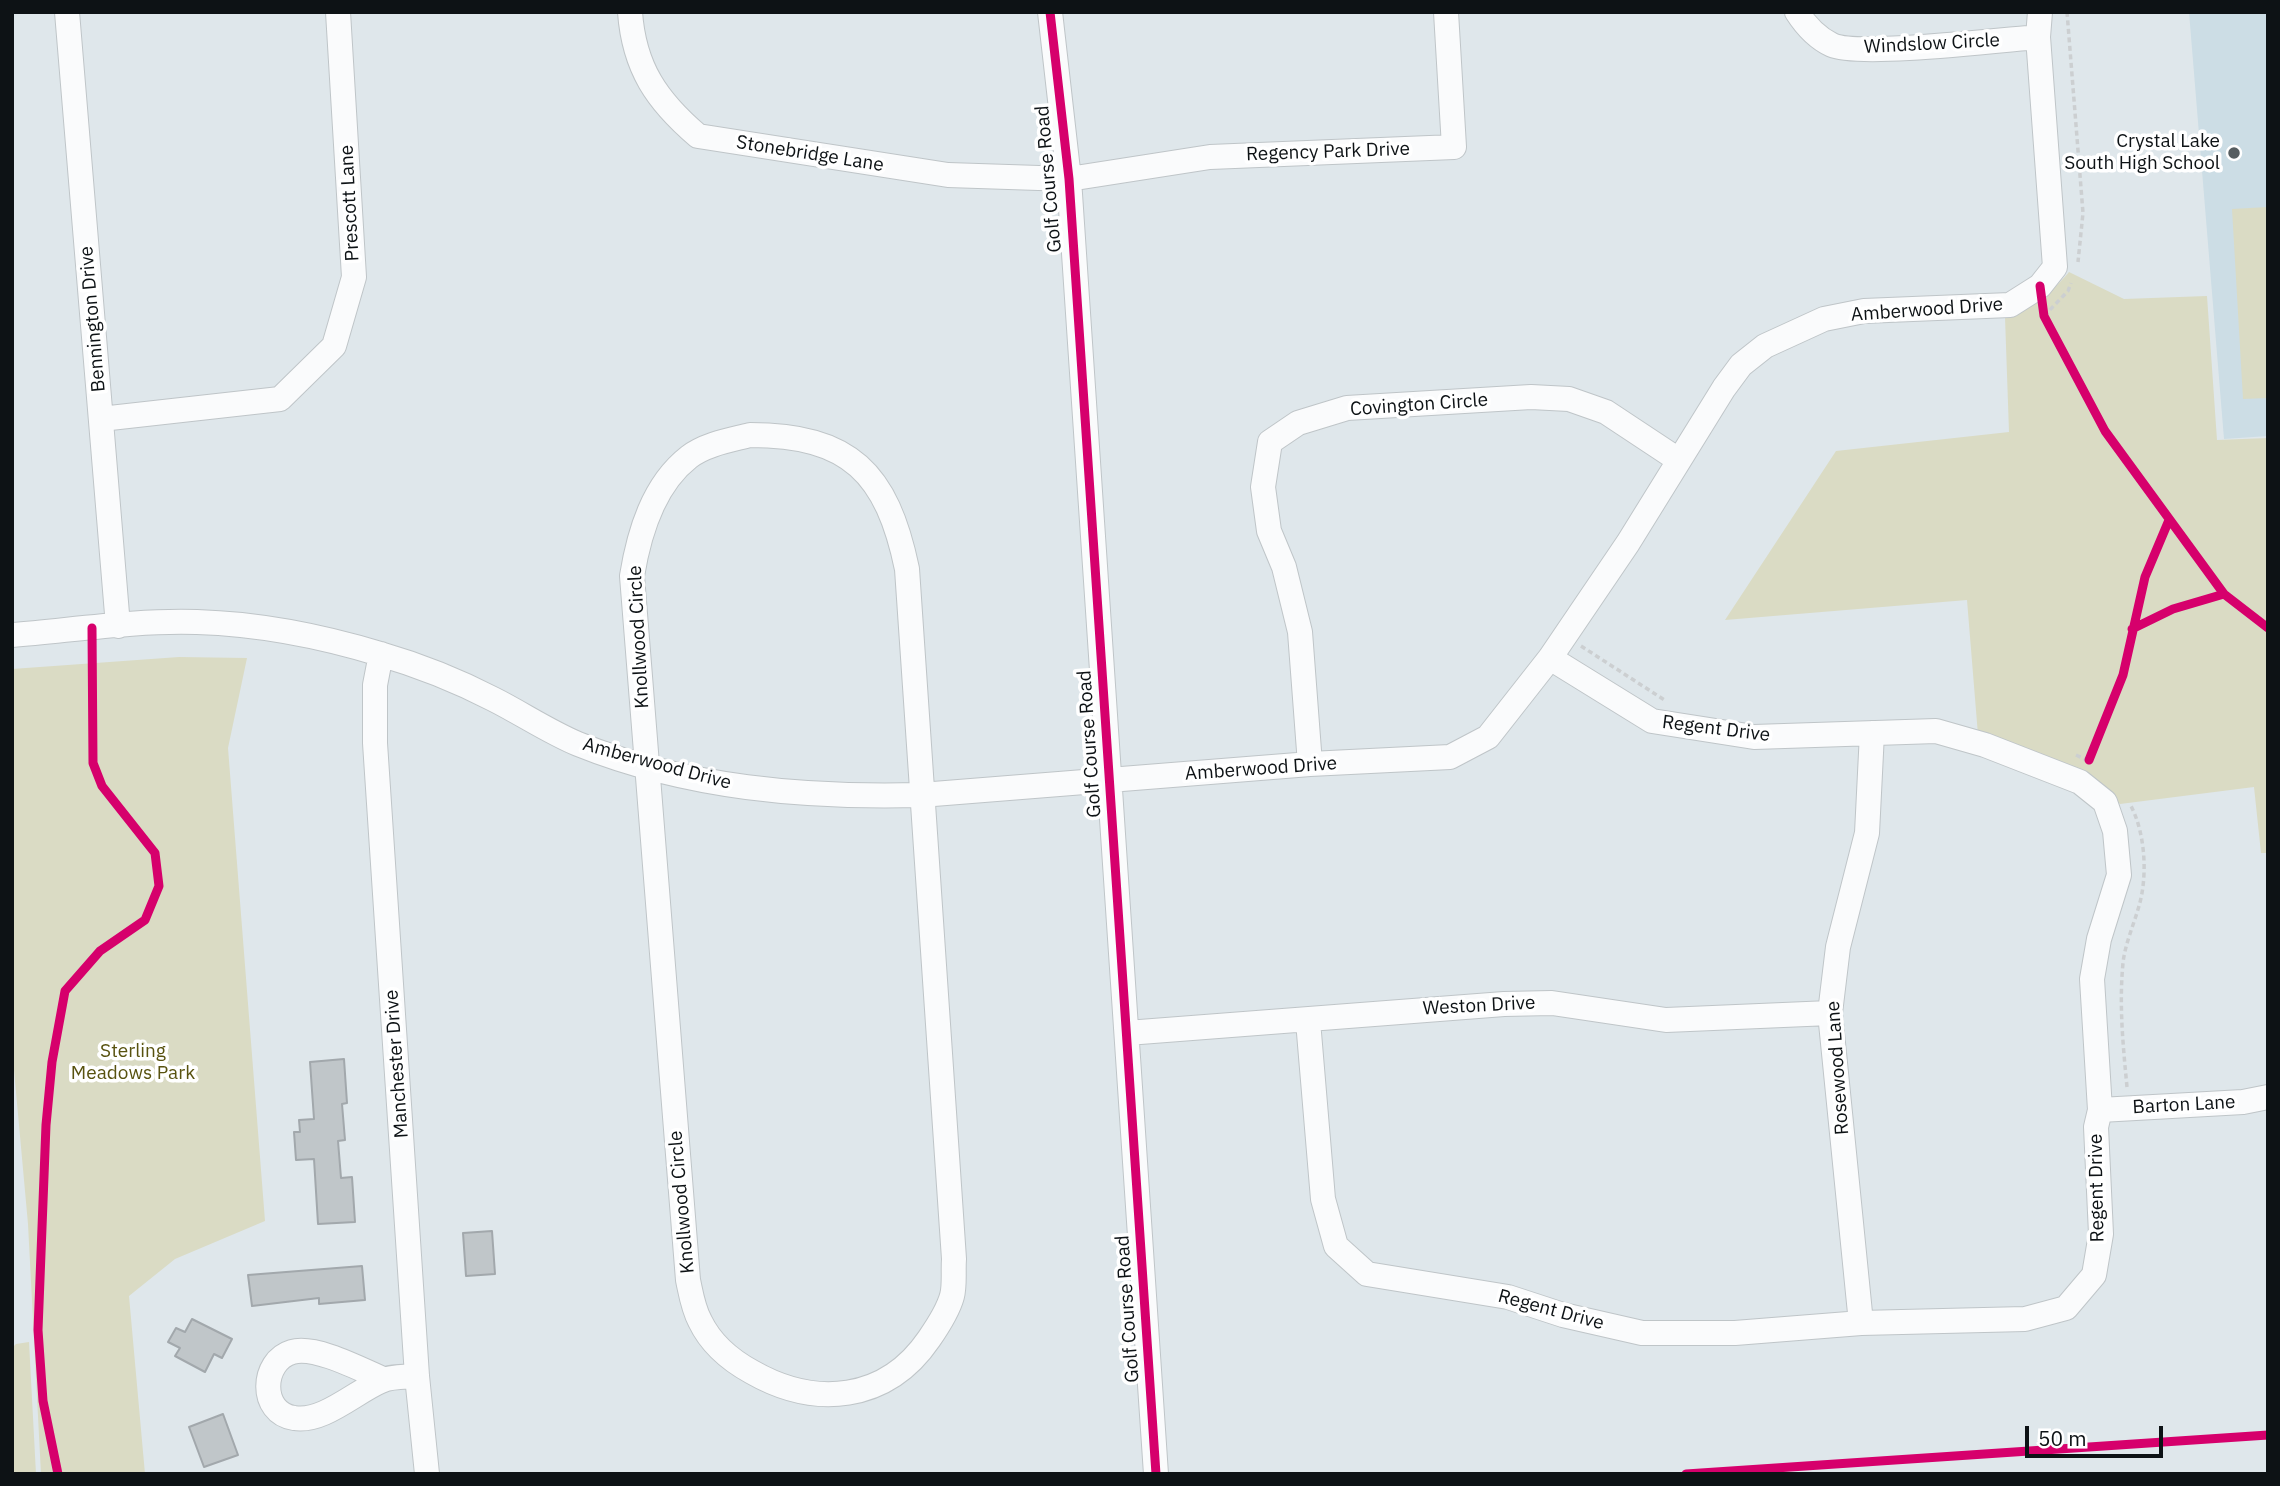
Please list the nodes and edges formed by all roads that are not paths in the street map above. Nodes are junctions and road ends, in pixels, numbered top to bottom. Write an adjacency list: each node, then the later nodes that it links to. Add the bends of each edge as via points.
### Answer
1 (67, 12): 10 (street, Bennington Drive)
2 (338, 12): 10 (street, Prescott Lane, via 354,277 334,346 280,399)
3 (630, 12): 9 (street, Stonebridge Lane, via 632,40 648,78 667,109 698,136 948,175)
4 (1050, 12): 9 (street, Golf Course Road)
5 (1446, 12): 9 (street, Regency Park Drive, via 1454,147 1210,157)
6 (1797, 12): 8 (street, Windslow Circle, via 1808,28 1834,46 1868,49)
7 (2040, 12): 8 (street)
8 (2038, 37): 11 (street, Amberwood Drive, via 2055,267 2040,286 2010,305 1864,311 1824,319 1765,346 1741,365)
9 (1069, 179): 19 (street, Golf Course Road)
10 (101, 419): 12 (street, Bennington Drive)
11 (1677, 459): 15 (street, Amberwood Drive, via 1628,543); 17 (street, Covington Circle, via 1606,412 1569,399 1347,408 1298,424 1270,442 1263,487 1269,531 1284,567 1300,632)
12 (118, 626): 13 (street, Amberwood Drive); 14 (street, Amberwood Drive, via 195,622 259,626)
13 (12, 635)
14 (381, 654): 18 (street, Amberwood Drive, via 491,698 577,744); 27 (street, Manchester Drive, via 375,685 375,743)
15 (1550, 658): 16 (street, Regent Drive, via 1652,721 1754,737); 17 (street, Amberwood Drive, via 1488,737 1450,757)
16 (1872, 733): 21 (street, Rosewood Lane, via 1867,833 1838,947); 25 (street, Regent Drive, via 1936,731 1985,745 2080,782 2105,802 2115,831 2119,875 2092,979)
17 (1310, 764): 19 (street, Amberwood Drive)
18 (648, 765): 20 (street, Amberwood Drive, via 713,783 772,792); 20 (street, Knollwood Circle, via 632,576 638,538 666,482 690,456 750,435 782,435 816,441 844,453 867,474 884,499 900,536 907,569); 20 (street, Knollwood Circle, via 692,1301 700,1322 730,1360 773,1384 821,1396 855,1394 900,1372 921,1350 952,1296 954,1259)
19 (1110, 780): 20 (street, Amberwood Drive); 23 (street, Golf Course Road)
20 (921, 795)
21 (1830, 1013): 22 (street, Weston Drive, via 1666,1020 1552,1003 1516,1003); 26 (street, Rosewood Lane)
22 (1308, 1021): 23 (street, Weston Drive); 26 (street, Regent Drive, via 1323,1199 1336,1247 1367,1274 1508,1297 1642,1333 1735,1333)
23 (1127, 1033): 30 (street, Golf Course Road)
24 (2268, 1097): 25 (street, Barton Lane)
25 (2100, 1110): 26 (street, Regent Drive, via 2096,1127 2101,1234 2094,1275 2066,1308 2025,1319)
26 (1861, 1323)
27 (417, 1376): 28 (street); 29 (street, Manchester Drive)
28 (383, 1379)
29 (427, 1474)
30 (1156, 1474)

